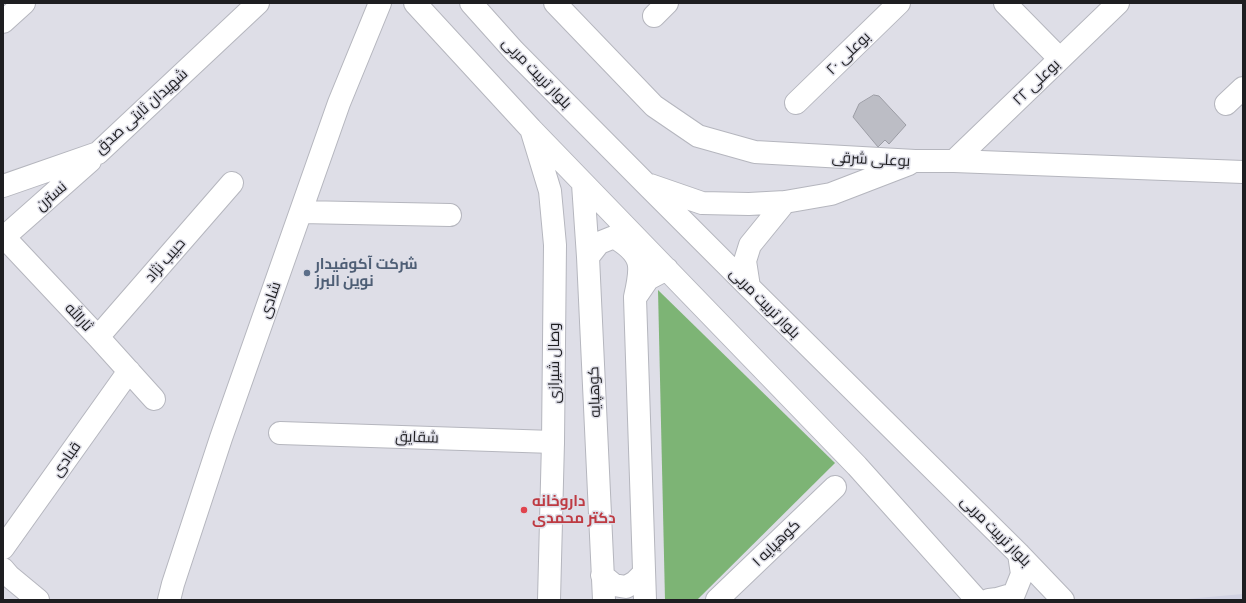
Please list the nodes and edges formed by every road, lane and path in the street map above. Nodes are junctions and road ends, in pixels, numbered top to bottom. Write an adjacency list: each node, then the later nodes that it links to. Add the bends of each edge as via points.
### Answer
1 (24, 3): 10 (street)
2 (258, 3): 16 (street, شهیدان ثابتی صدق)
3 (380, 3): 25 (street, شادی, via 339,103)
4 (415, 3): 15 (street)
5 (471, 3): 22 (street, بلوار تربیت مربی, via 514,51)
6 (555, 3): 17 (street, بوعلی شرقی, via 654,106 698,136 755,152)
7 (899, 3): 13 (street, بوعلی ۲۰)
8 (1005, 3): 11 (street)
9 (1118, 3): 11 (street, بوعلی ۲۲)
10 (3, 22)
11 (1060, 59): 18 (street, بوعلی ۲۲)
12 (1243, 88): 14 (street)
13 (796, 103)
14 (1226, 104)
15 (531, 129): 21 (street); 36 (street, وصال شیرازی, via 550,191 555,245)
16 (98, 153): 23 (street, شهیدان ثابتی صدق); 27 (street, نسترن)
17 (915, 161): 18 (street, بوعلی شرقی); 24 (street, via 831,194)
18 (954, 161): 19 (street, بوعلی شرقی)
19 (1243, 172)
20 (232, 183): 32 (street, حبیب نژاد)
21 (583, 184): 28 (street, کوهپایه); 29 (street)
22 (646, 184): 24 (street, via 702,203); 30 (street, بلوار تربیت مربی)
23 (3, 186)
24 (785, 202): 30 (street, via 750,245 745,261)
25 (301, 212): 26 (street); 44 (street, شادی, via 221,438 175,577)
26 (450, 215)
27 (3, 237): 32 (street, ثارالله)
28 (588, 257): 31 (street, via 599,243 614,237 627,245 637,257 640,274); 42 (street, کوهپایه)
29 (667, 269): 31 (street, via 648,279); 49 (street, via 857,466)
30 (749, 287): 39 (street, بلوار تربیت مربی)
31 (635, 298): 41 (street)
32 (98, 337): 33 (street, ثارالله)
33 (129, 371): 34 (street, ثارالله); 38 (street, قبادی)
34 (154, 399)
35 (280, 432): 36 (street, شقایق)
36 (553, 442): 45 (street, وصال شیرازی)
37 (835, 487): 48 (street, کوهپایه ۱)
38 (3, 548)
39 (1019, 554): 50 (street, via 1022,574 1014,594); 51 (street, بلوار تربیت مربی)
40 (3, 569): 43 (street)
41 (643, 574): 42 (street, via 626,587 614,585); 47 (street)
42 (602, 575): 46 (street, کوهپایه)
43 (31, 598)
44 (170, 600)
45 (549, 600)
46 (604, 600)
47 (645, 600)
48 (717, 600)
49 (977, 600)
50 (989, 600)
51 (1063, 600)

